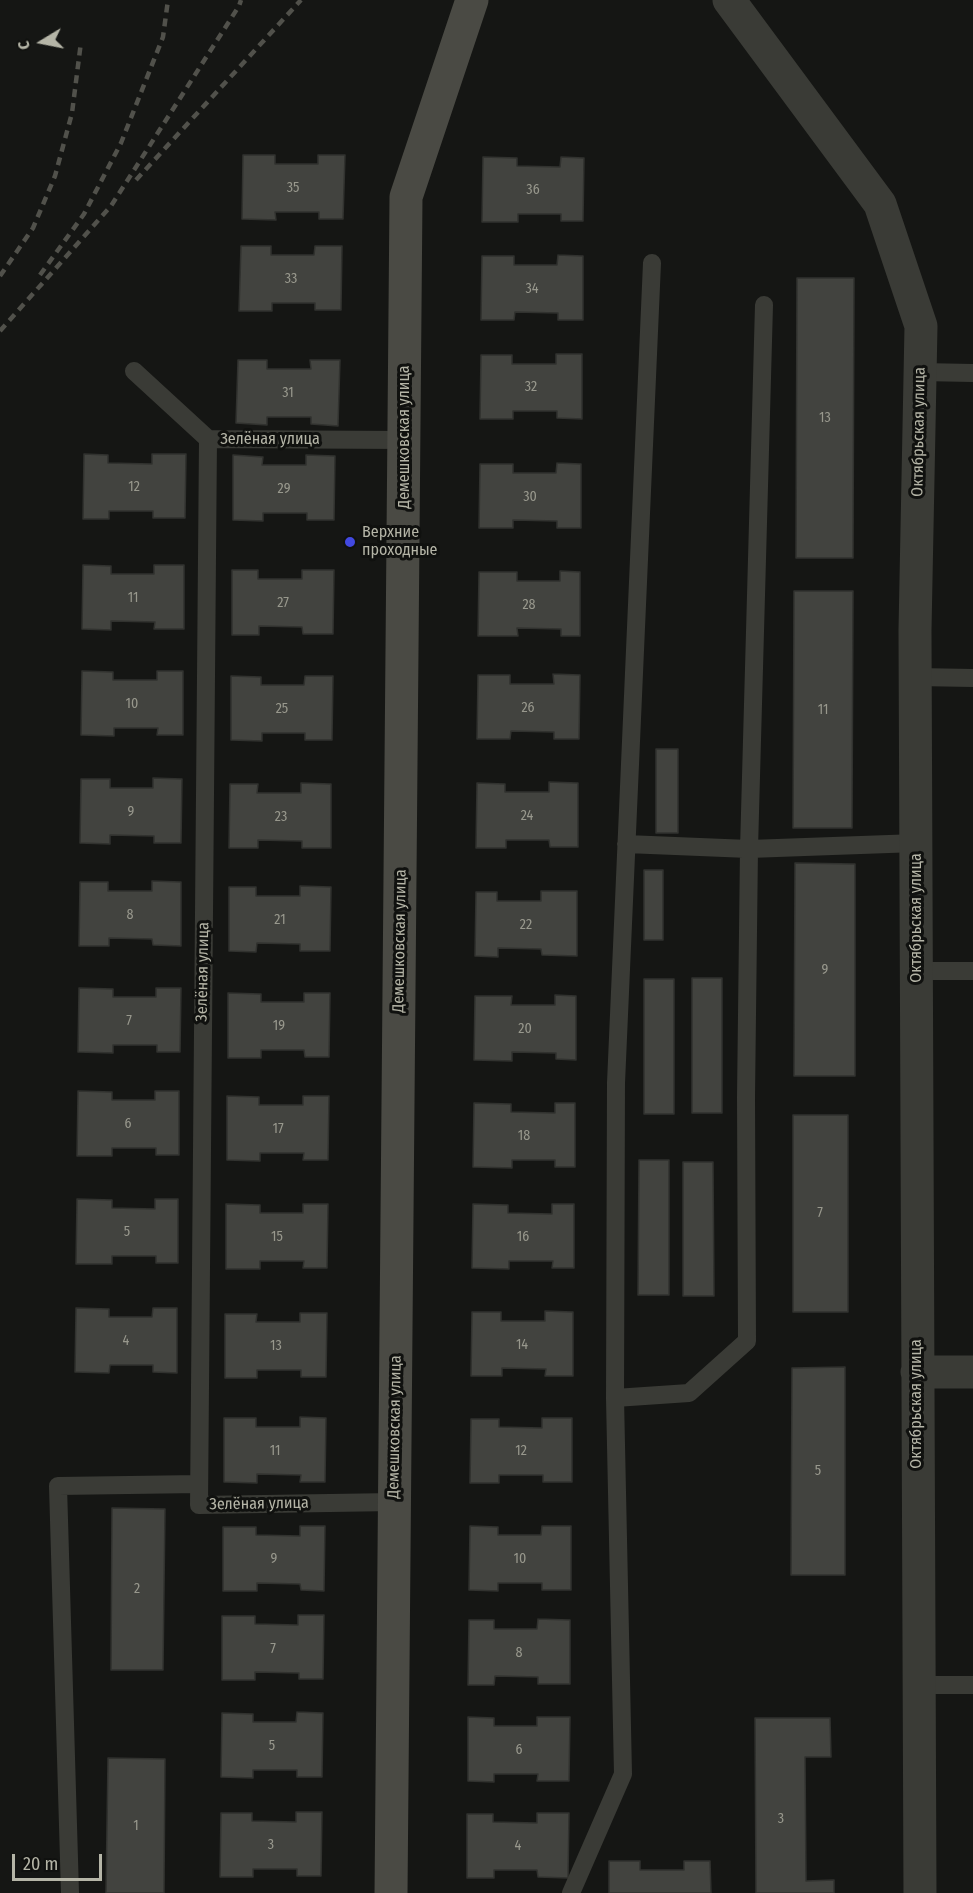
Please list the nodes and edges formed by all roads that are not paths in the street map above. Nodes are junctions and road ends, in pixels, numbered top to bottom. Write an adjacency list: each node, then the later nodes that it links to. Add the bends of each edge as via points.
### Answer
1 (472, 0): 9 (street, Демешковская улица, via 406,197)
2 (729, 0): 6 (street, Октябрьская улица, via 880,204 921,326)
3 (652, 263): 13 (lane)
4 (764, 305): 14 (lane)
5 (134, 371): 8 (lane)
6 (920, 372): 7 (lane); 10 (street, Октябрьская улица)
7 (973, 373)
8 (208, 439): 9 (lane, Зелёная улица); 20 (lane, Зелёная улица)
9 (405, 440): 21 (street, Демешковская улица)
10 (916, 677): 11 (lane); 12 (street, Октябрьская улица)
11 (973, 678)
12 (917, 843): 14 (lane); 15 (street, Октябрьская улица)
13 (626, 844): 14 (lane); 19 (lane, via 616,1083)
14 (749, 849): 19 (lane, via 747,1341 689,1393)
15 (917, 971): 16 (lane); 17 (street, Октябрьская улица)
16 (973, 971)
17 (917, 1372): 18 (street); 22 (street, Октябрьская улица)
18 (973, 1372)
19 (615, 1398): 26 (lane, via 623,1774)
20 (199, 1485): 21 (lane, Зелёная улица, via 199,1505); 24 (lane, via 58,1486)
21 (395, 1502): 25 (street, Демешковская улица)
22 (919, 1685): 23 (lane); 27 (street, Октябрьская улица)
23 (973, 1685)
24 (70, 1893)
25 (391, 1893)
26 (571, 1893)
27 (920, 1893)

